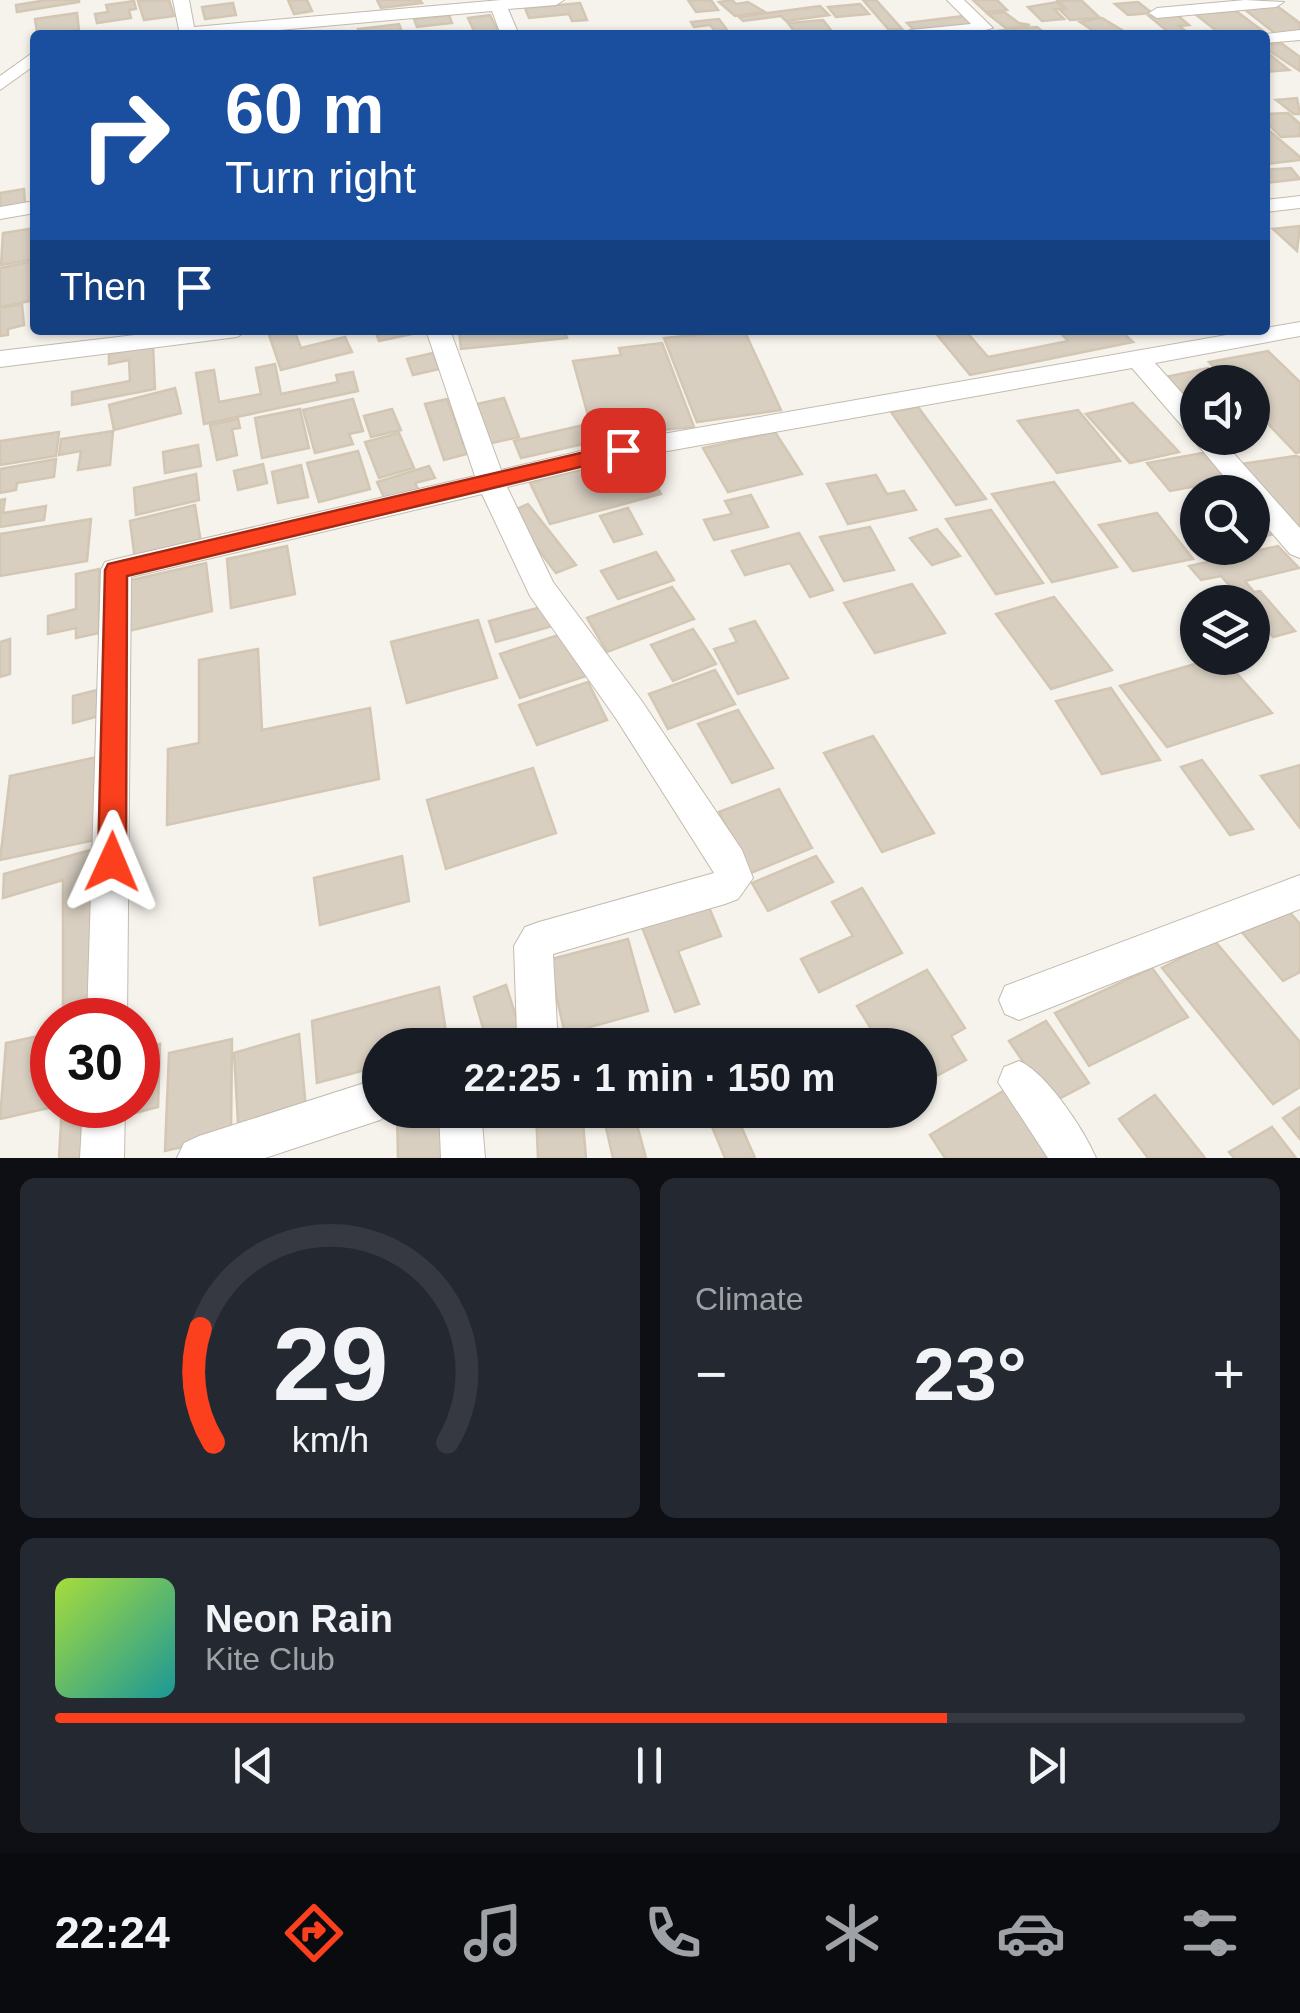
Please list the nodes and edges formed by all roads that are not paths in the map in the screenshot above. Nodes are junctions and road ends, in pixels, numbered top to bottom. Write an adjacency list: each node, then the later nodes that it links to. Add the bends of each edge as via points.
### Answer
1 (181, 0): 8 (street)
2 (556, 0): 6 (street)
3 (955, 0): 11 (street, via 985,28)
4 (1276, 4): 7 (street)
5 (431, 6): 6 (street); 9 (street)
6 (500, 6): 10 (street)
7 (1158, 13)
8 (186, 30)
9 (214, 30)
10 (508, 30)
11 (964, 30)
12 (1300, 35): 13 (street)
13 (1270, 38)
14 (30, 60): 15 (street)
15 (0, 85)
16 (1300, 188): 17 (street)
17 (1270, 191)
18 (1300, 202): 19 (street)
19 (1270, 205)
20 (30, 209): 21 (street)
21 (0, 213)
22 (1300, 329): 27 (street)
23 (33, 335): 28 (street)
24 (196, 335): 29 (street)
25 (440, 335): 33 (street)
26 (1268, 335): 30 (street)
27 (1270, 335)
28 (0, 339)
29 (0, 359)
30 (1138, 359): 31 (street); 33 (street, via 623,450)
31 (1180, 407)
32 (1221, 455): 34 (street)
33 (492, 482): 36 (street, via 116,570); 38 (street, via 541,588 629,710 734,878 726,887 539,940 532,946)
34 (1300, 547)
35 (1300, 892): 37 (street)
36 (107, 998)
37 (1020, 1000)
38 (536, 1028)
39 (1019, 1082): 46 (street)
40 (362, 1105): 44 (street)
41 (103, 1128): 43 (street)
42 (461, 1128): 45 (street)
43 (102, 1158)
44 (199, 1158)
45 (463, 1158)
46 (1074, 1158)

